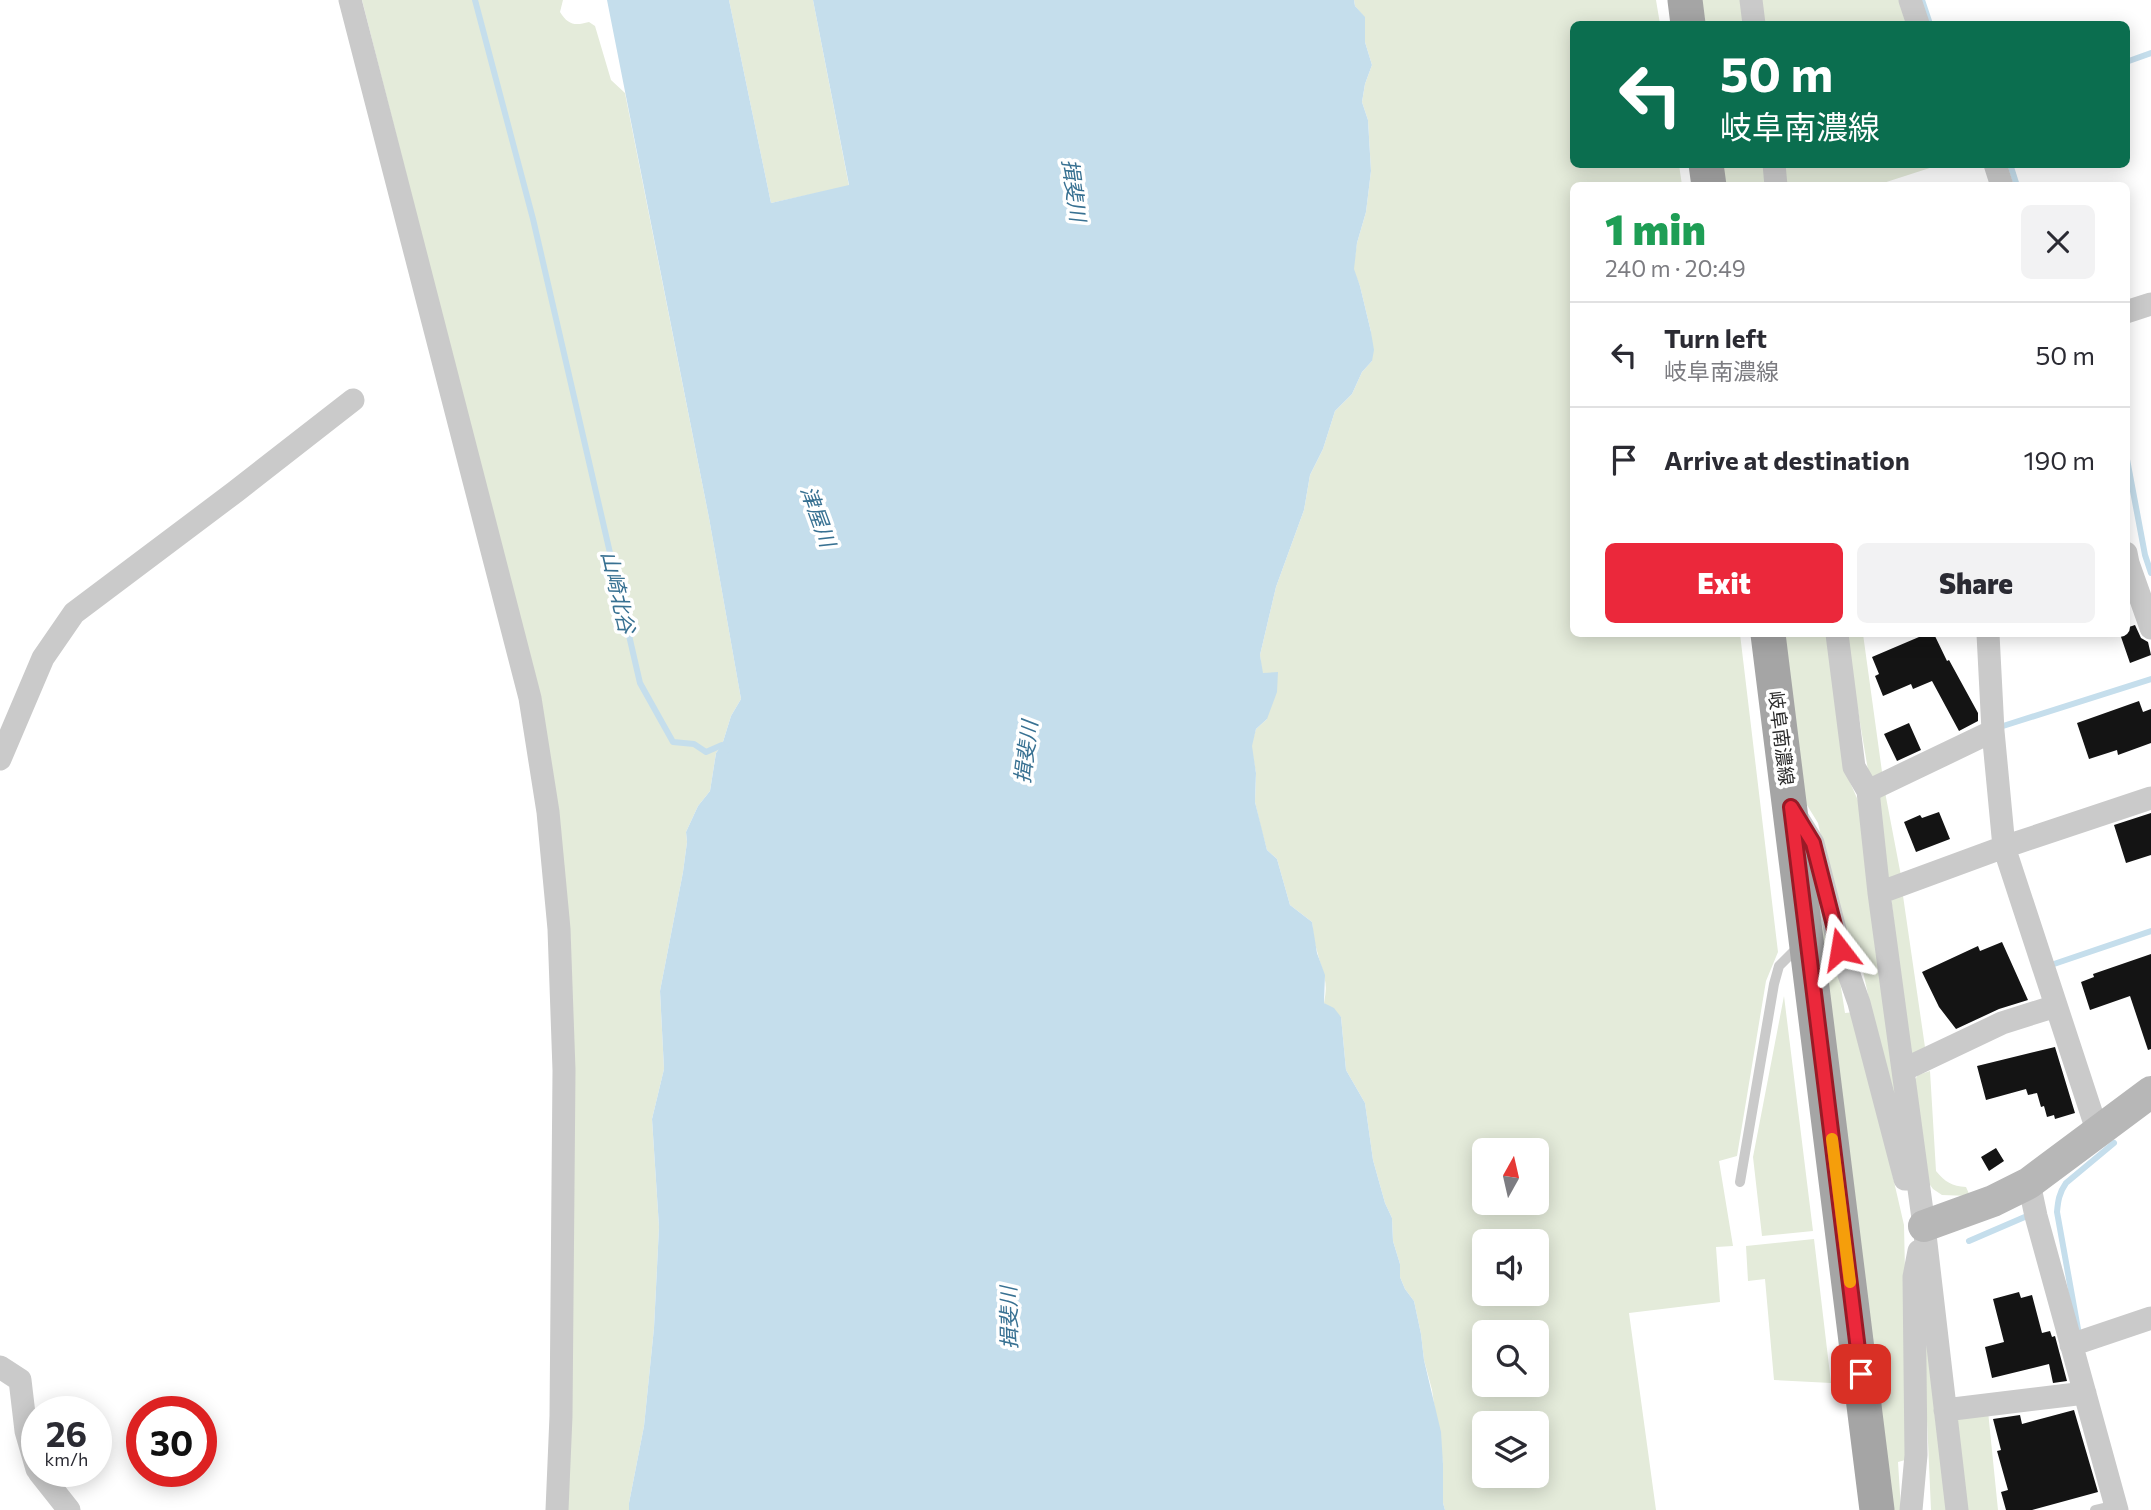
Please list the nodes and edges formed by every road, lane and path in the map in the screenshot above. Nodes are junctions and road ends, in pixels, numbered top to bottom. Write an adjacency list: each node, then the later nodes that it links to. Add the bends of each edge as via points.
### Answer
1 (350, 0): 40 (street, via 530,698 548,812 559,929 564,1070)
2 (1685, 0): 5 (main road)
3 (1751, 0): 6 (street)
4 (1909, 0): 7 (street)
5 (1688, 21)
6 (1754, 21)
7 (1917, 21)
8 (2151, 304): 9 (street)
9 (2130, 311)
10 (353, 400): 17 (street, via 74,613 43,658)
11 (2130, 568): 12 (street)
12 (2151, 628)
13 (1768, 637): 20 (main road, 岐阜南濃線)
14 (1837, 637): 18 (street, via 1854,766)
15 (1987, 637): 16 (street)
16 (1993, 731): 18 (street); 21 (street)
17 (0, 759)
18 (1868, 791): 22 (street)
19 (2151, 798): 21 (street)
20 (1791, 807): 23 (main road, 岐阜南濃線); 30 (street, via 1813,843 1905,1179)
21 (2004, 847): 22 (street); 24 (street)
22 (1879, 893): 25 (street)
23 (1807, 939): 28 (lane, via 1779,966 1774,984); 41 (main road, 岐阜南濃線)
24 (2056, 1006): 25 (street, via 2002,1023); 27 (street)
25 (1903, 1070): 30 (street)
26 (2151, 1092): 27 (street)
27 (2097, 1130): 29 (street)
28 (1740, 1182)
29 (2029, 1183): 30 (street); 32 (street)
30 (1924, 1226): 36 (street); 42 (street, via 1914,1277 1916,1455)
31 (2151, 1318): 32 (street)
32 (2071, 1345): 34 (street)
33 (0, 1367): 35 (street, via 20,1380)
34 (2084, 1393): 36 (street); 38 (street)
35 (22, 1396)
36 (1945, 1410): 43 (street)
37 (51, 1487): 39 (street)
38 (2109, 1508)
39 (69, 1510)
40 (558, 1510)
41 (1877, 1510)
42 (1911, 1510)
43 (1957, 1510)

